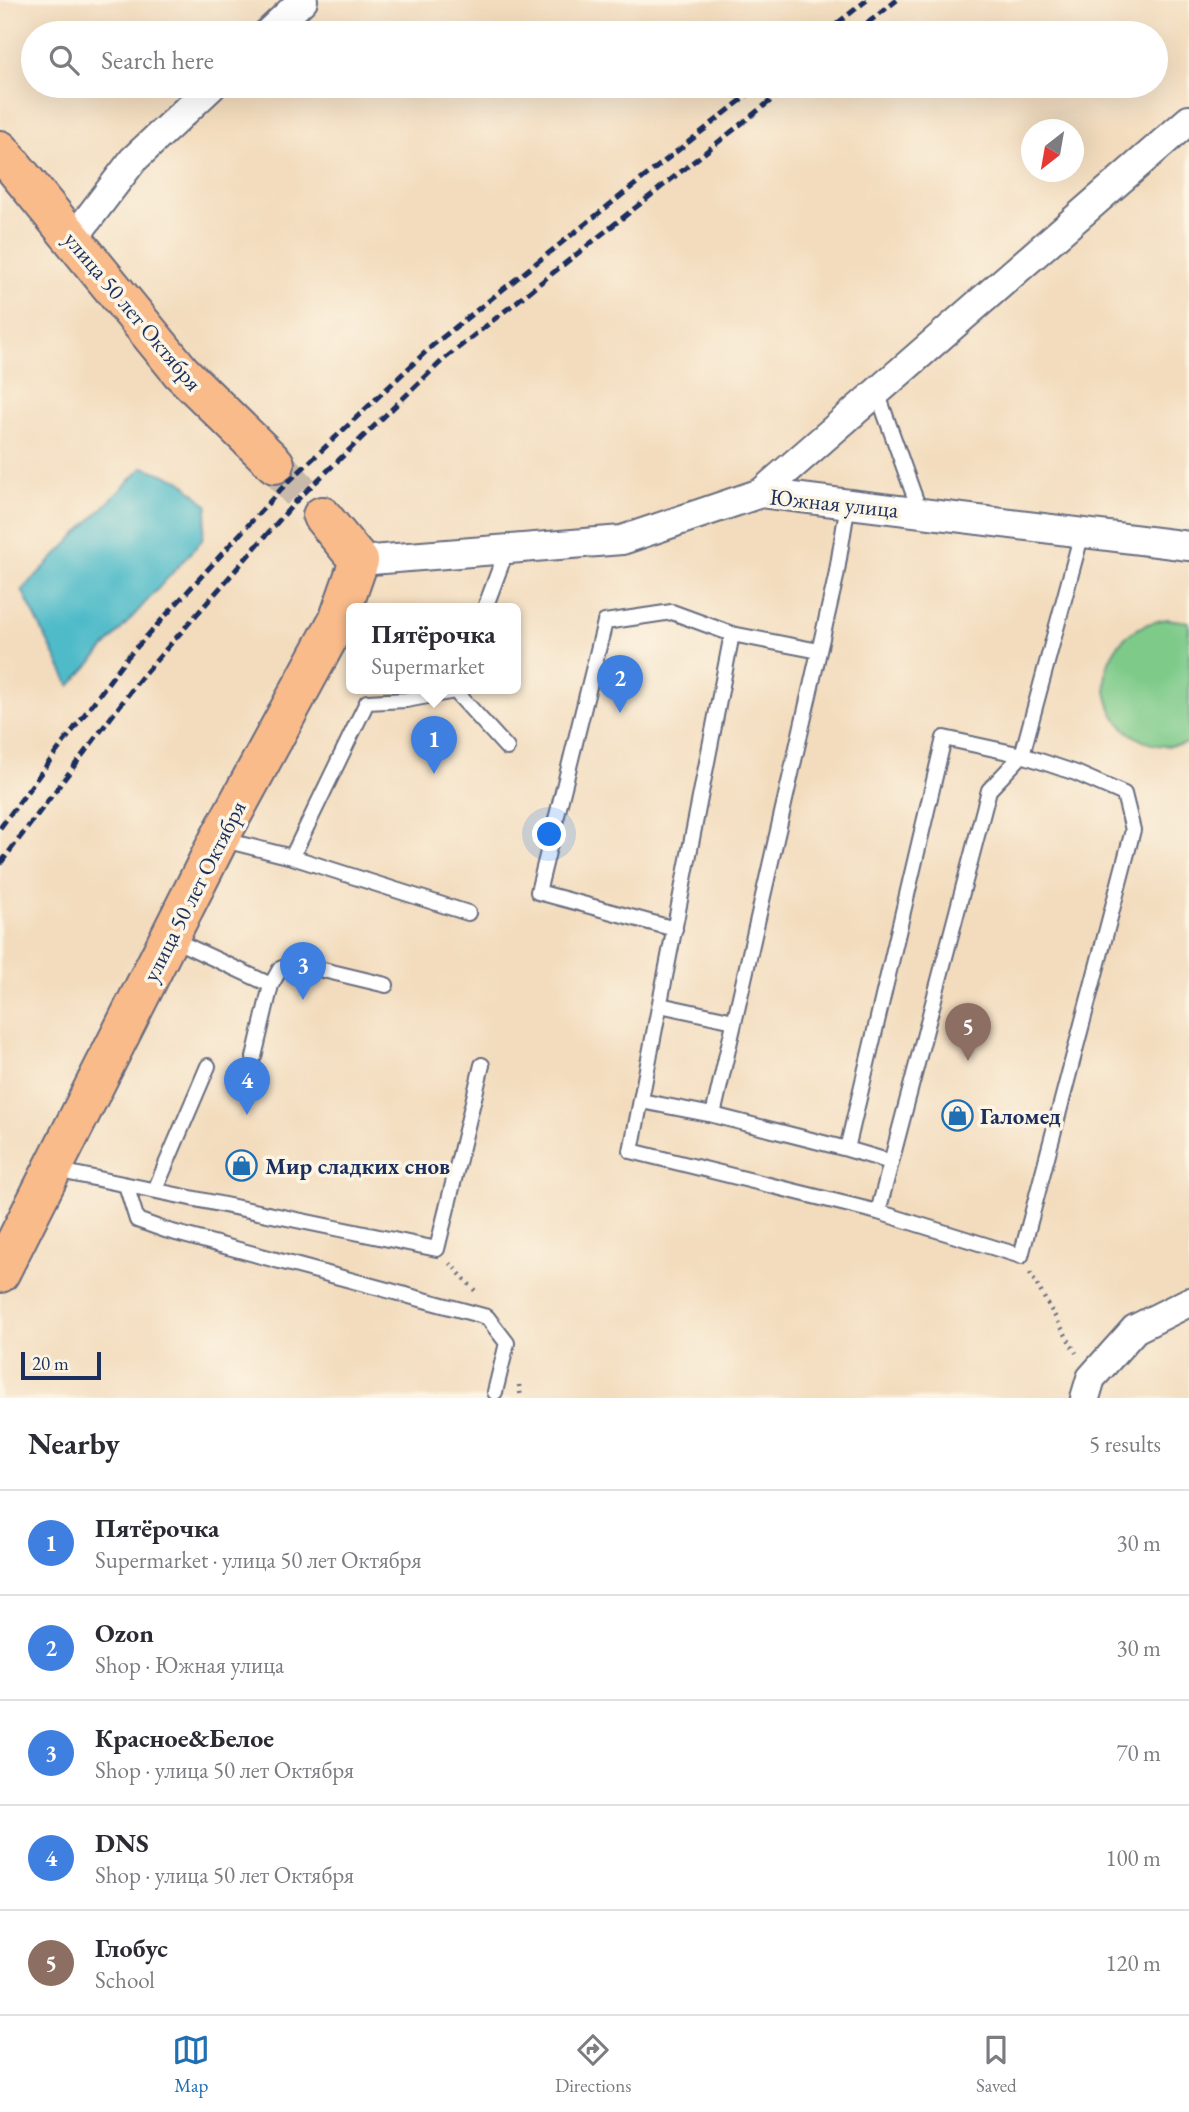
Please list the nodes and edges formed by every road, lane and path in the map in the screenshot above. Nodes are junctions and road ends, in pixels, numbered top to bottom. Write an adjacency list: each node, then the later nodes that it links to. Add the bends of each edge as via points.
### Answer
1 (303, 0): 2 (street)
2 (281, 21)
3 (199, 98): 6 (street, via 133,160)
4 (1189, 120): 7 (street)
5 (0, 150): 6 (main road, улица 50 лет Октября)
6 (72, 240): 8 (main road, улица 50 лет Октября, via 181,372)
7 (877, 392): 9 (street); 11 (lane)
8 (275, 464)
9 (761, 494): 10 (street, Южная улица); 15 (street, Южная улица, via 622,540)
10 (848, 503): 11 (street, Южная улица); 19 (lane)
11 (920, 512): 13 (street, Южная улица)
12 (322, 516): 16 (main road)
13 (1082, 533): 14 (street, Южная улица); 23 (lane)
14 (1189, 546)
15 (507, 549): 16 (street, Южная улица); 17 (lane)
16 (359, 561): 24 (main road, улица 50 лет Октября, via 339,618)
17 (487, 603)
18 (732, 634): 19 (lane); 27 (lane); 27 (lane, via 672,612 605,622 538,892)
19 (819, 650): 32 (lane)
20 (435, 694): 25 (lane, via 367,702)
21 (459, 694): 22 (lane)
22 (507, 748)
23 (1022, 755): 38 (lane, via 944,738); 39 (lane, via 989,790); 44 (lane, via 1124,794 1133,830)
24 (219, 839): 25 (lane); 28 (main road, улица 50 лет Октября)
25 (292, 857): 26 (lane)
26 (468, 913)
27 (675, 929): 31 (lane)
28 (169, 938): 29 (lane); 40 (main road, улица 50 лет Октября)
29 (271, 985): 30 (lane, via 280,969 294,963); 33 (lane)
30 (386, 985)
31 (660, 1005): 32 (lane); 36 (lane)
32 (734, 1021): 37 (lane)
33 (254, 1057)
34 (482, 1065): 42 (lane, via 437,1249)
35 (208, 1066): 42 (lane)
36 (641, 1101): 37 (lane); 43 (lane, via 631,1151)
37 (712, 1115): 38 (lane)
38 (847, 1149): 39 (lane)
39 (891, 1162): 43 (lane)
40 (52, 1169): 41 (lane); 45 (main road, улица 50 лет Октября)
41 (126, 1185): 42 (lane); 48 (lane, via 136,1220 487,1317 507,1343)
42 (155, 1190)
43 (878, 1212): 44 (lane)
44 (1021, 1256): 47 (path)
45 (0, 1273)
46 (1189, 1302): 47 (street, via 1135,1329)
47 (1088, 1388)
48 (495, 1392)

